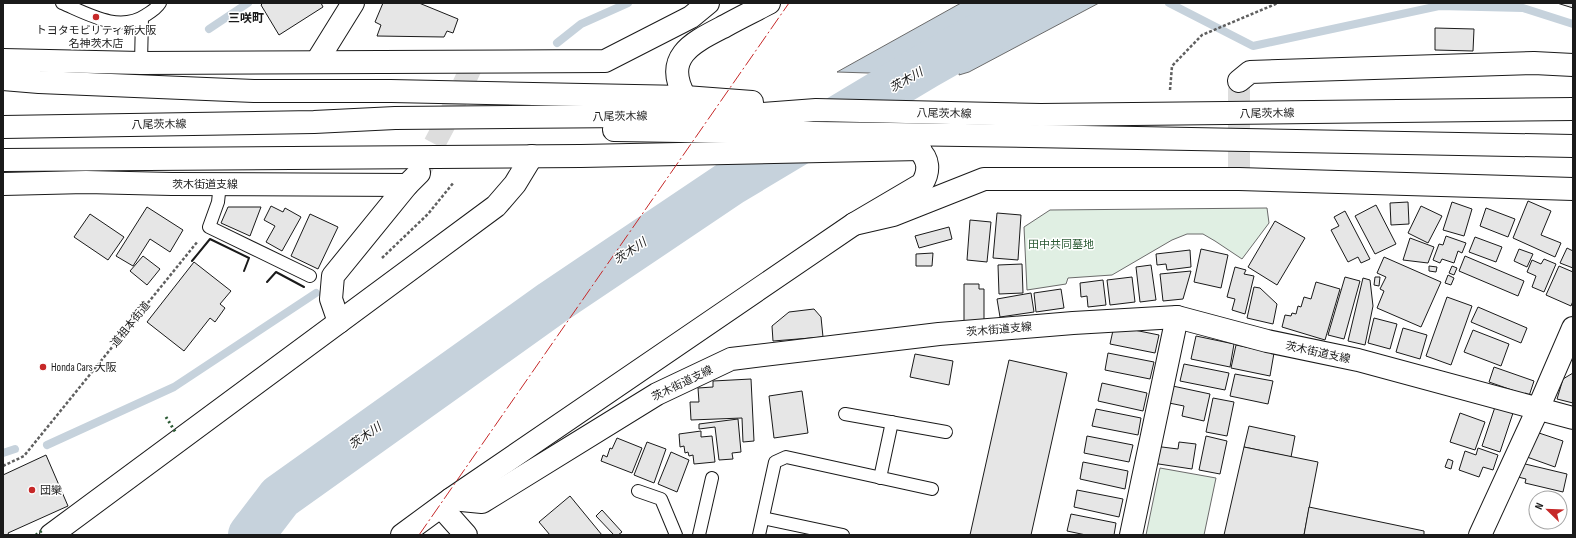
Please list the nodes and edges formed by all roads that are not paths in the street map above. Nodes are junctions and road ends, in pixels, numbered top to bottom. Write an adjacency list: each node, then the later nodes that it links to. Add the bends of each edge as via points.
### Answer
1 (62, 3): 6 (lane, via 116,23)
2 (160, 3): 6 (lane)
3 (353, 3): 8 (street)
4 (708, 3): 8 (street, via 691,17 604,61)
5 (769, 3): 13 (street, via 699,39 686,50 678,73 678,82)
6 (142, 18): 9 (lane)
7 (3, 60): 9 (street)
8 (317, 61): 9 (street)
9 (141, 62)
10 (1573, 65): 12 (street, via 1534,63 1250,72)
11 (3, 79): 13 (street, via 254,91)
12 (1239, 81)
13 (685, 97): 15 (street)
14 (1573, 109): 15 (street, 八尾茨木線, via 1040,115)
15 (816, 110): 16 (street, 八尾茨木線, via 750,115 395,118)
16 (314, 122): 17 (street, 八尾茨木線); 18 (street, 八尾茨木線, via 396,128 598,130)
17 (3, 127)
18 (976, 142): 19 (street, 八尾茨木線, via 1171,139); 20 (street)
19 (1573, 146)
20 (918, 149): 21 (street); 26 (street, via 927,163 928,172 922,184)
21 (532, 156): 22 (street); 29 (street, via 515,184 496,206)
22 (3, 160)
23 (3, 184): 24 (street, 茨木街道支線)
24 (220, 184): 27 (lane, via 218,202 210,226); 29 (street, 茨木街道支線, via 413,179 333,276 331,299)
25 (1573, 189): 26 (street, via 1240,179 984,179 893,215)
26 (854, 224): 40 (street)
27 (310, 276)
28 (1177, 317): 31 (street, 茨木街道支線, via 1266,341 1358,360); 40 (street, 茨木街道支線, via 939,334 731,360 657,394 482,502); 49 (street)
29 (339, 322): 42 (street)
30 (1573, 328): 31 (street)
31 (1538, 409): 33 (street, 茨木街道支線); 50 (street)
32 (845, 414): 34 (lane)
33 (1573, 418)
34 (892, 422): 35 (lane); 37 (lane)
35 (946, 432)
36 (712, 478): 46 (lane)
37 (880, 478): 38 (lane); 41 (lane, via 786,457 775,462)
38 (932, 489)
39 (638, 492): 45 (lane, via 661,499)
40 (446, 503): 43 (street); 44 (street)
41 (763, 518): 47 (lane); 48 (lane)
42 (51, 535)
43 (402, 535)
44 (466, 535)
45 (676, 535)
46 (699, 535)
47 (759, 535)
48 (843, 535)
49 (1131, 535)
50 (1480, 535)

